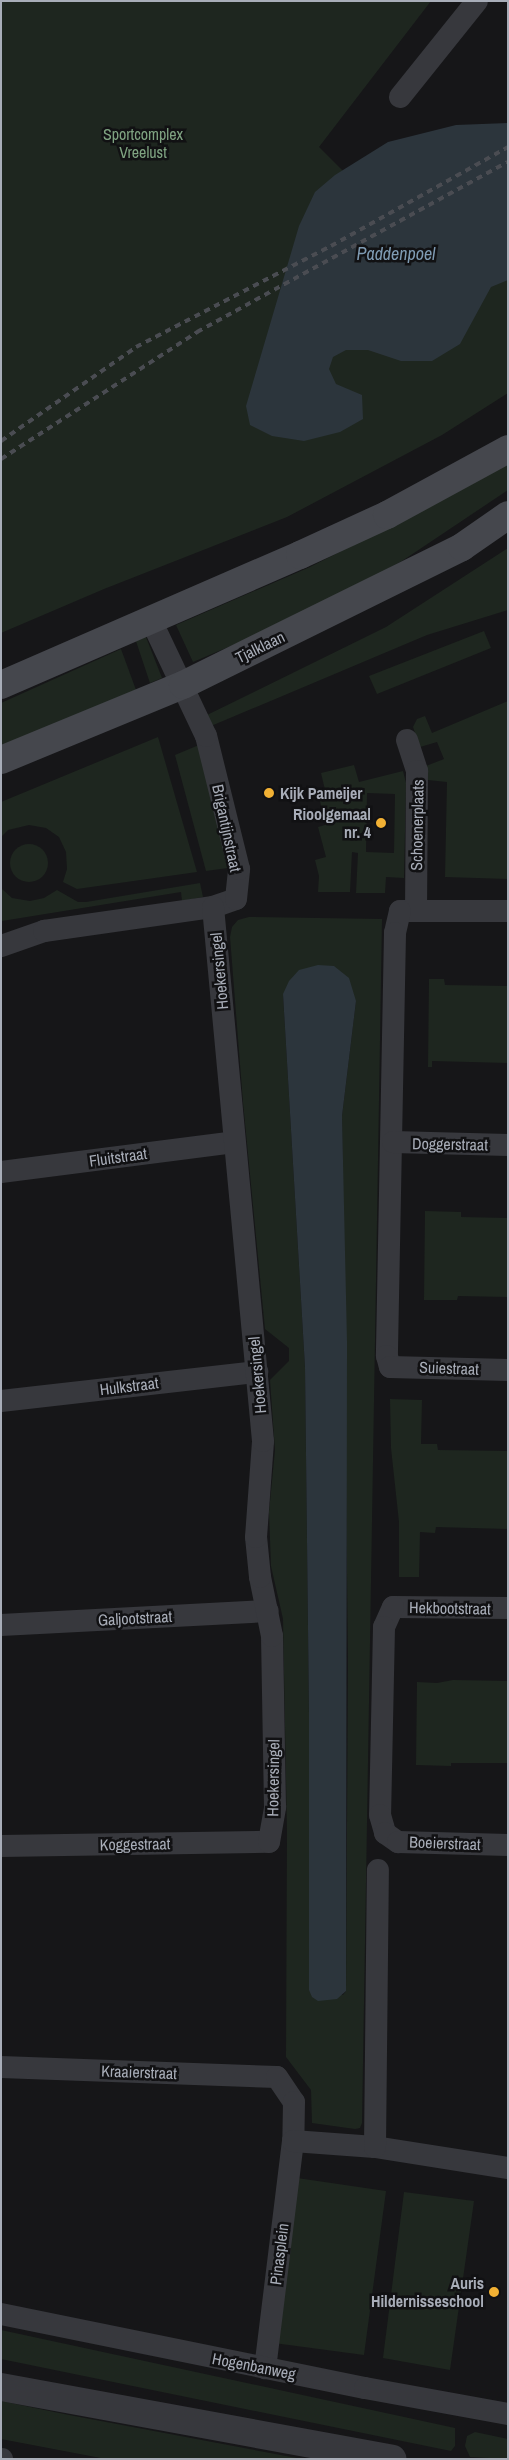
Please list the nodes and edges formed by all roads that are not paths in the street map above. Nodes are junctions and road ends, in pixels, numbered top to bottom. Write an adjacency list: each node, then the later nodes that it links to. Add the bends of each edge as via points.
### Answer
1 (477, 1): 2 (street)
2 (400, 97)
3 (508, 449): 5 (main road, via 387,515)
4 (508, 515): 7 (main road, Tjalklaan, via 462,547)
5 (151, 620): 6 (main road); 7 (street, Brigantijnstraat)
6 (1, 685)
7 (183, 685): 9 (main road, Tjalklaan); 10 (street, Brigantijnstraat, via 206,736 239,869 236,899)
8 (407, 740): 11 (street, Schoenerplaats, via 417,772)
9 (1, 760)
10 (213, 907): 13 (street, Brigantijnstraat, via 44,931); 14 (street, Hoekersingel)
11 (408, 911): 12 (street); 15 (street, via 395,933)
12 (508, 911)
13 (1, 946)
14 (234, 1142): 17 (street, Fluitstraat); 19 (street, Hoekersingel)
15 (392, 1142): 16 (street, Doggerstraat); 18 (street, Suiestraat, via 387,1356 390,1367)
16 (508, 1145)
17 (1, 1172)
18 (508, 1370)
19 (257, 1372): 20 (street, Hulkstraat); 22 (street, Hoekersingel, via 263,1441 256,1537 260,1577)
20 (1, 1401)
21 (508, 1608): 24 (street, Hekbootstraat, via 392,1607 384,1627 380,1815)
22 (268, 1610): 23 (street, Galjootstraat); 25 (street, Hoekersingel, via 272,1636 275,1807)
23 (1, 1625)
24 (385, 1833): 26 (street, Boeierstraat, via 398,1842)
25 (269, 1842): 27 (street, Koggestraat)
26 (508, 1845)
27 (1, 1846)
28 (378, 1870): 32 (street)
29 (1, 2067): 30 (street, Kraaierstraat)
30 (277, 2077): 31 (street, Pinasplein, via 294,2102)
31 (293, 2141): 32 (street); 35 (street, Pinasplein)
32 (375, 2147): 33 (street)
33 (499, 2166)
34 (1, 2314): 35 (street, Hogenbanweg)
35 (265, 2368): 37 (street, Hogenbanweg)
36 (1, 2387): 38 (street)
37 (508, 2414)
38 (392, 2459)

